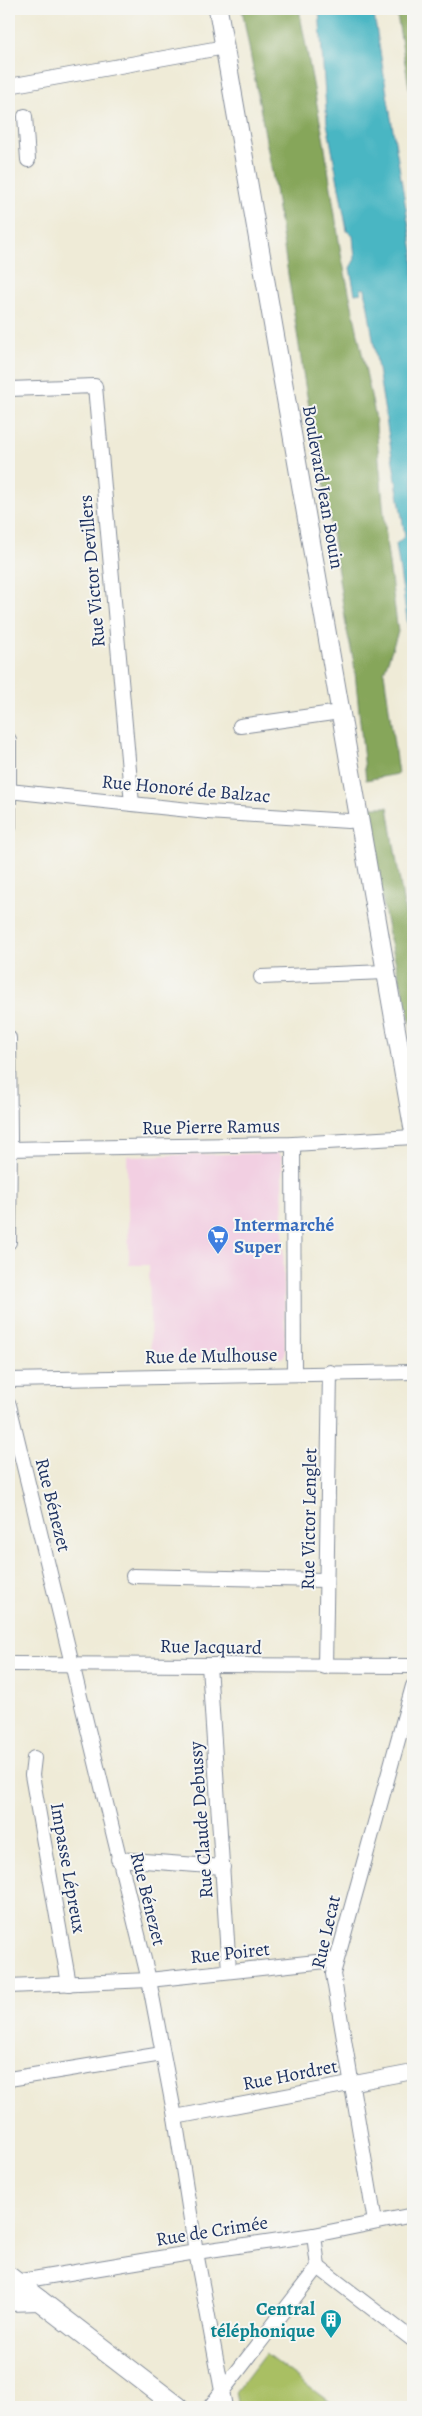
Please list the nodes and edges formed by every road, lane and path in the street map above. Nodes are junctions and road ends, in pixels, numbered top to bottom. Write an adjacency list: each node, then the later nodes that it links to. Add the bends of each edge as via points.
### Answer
1 (218, 9): 2 (street, Boulevard Jean Bouin)
2 (225, 47): 3 (street); 7 (street, Boulevard Jean Bouin)
3 (9, 86)
4 (25, 116): 5 (street)
5 (28, 160)
6 (9, 389): 11 (street, Rue Victor Devillers, via 95,386)
7 (340, 712): 8 (street); 12 (street, Boulevard Jean Bouin)
8 (240, 726)
9 (9, 740): 10 (street)
10 (10, 791): 11 (street, Rue Honoré de Balzac); 13 (street)
11 (132, 804): 12 (street, Rue Honoré de Balzac)
12 (358, 820): 14 (street, Boulevard Jean Bouin)
13 (9, 827)
14 (385, 972): 15 (street); 17 (street, Boulevard Jean Bouin)
15 (261, 977)
16 (9, 1038): 20 (street)
17 (413, 1127)
18 (413, 1137): 19 (street, Rue Pierre Ramus)
19 (293, 1144): 20 (street, Rue Pierre Ramus); 22 (street)
20 (9, 1149): 21 (street)
21 (9, 1242)
22 (294, 1372): 23 (street, Rue de Mulhouse); 25 (street, Rue de Mulhouse)
23 (330, 1372): 24 (street, Rue de Mulhouse); 28 (street, Rue Victor Lenglet)
24 (413, 1372)
25 (9, 1380)
26 (9, 1405): 30 (street, Rue Bénezet)
27 (133, 1576): 28 (street)
28 (326, 1580): 33 (street, Rue Victor Lenglet)
29 (9, 1664): 30 (street, Rue Jacquard)
30 (73, 1664): 31 (street, Rue Jacquard); 36 (street, Rue Bénezet)
31 (209, 1665): 33 (street, Rue Jacquard); 37 (street, Rue Claude Debussy)
32 (413, 1666): 33 (street, Rue Jacquard)
33 (325, 1667)
34 (413, 1686): 38 (street, Rue Lecat)
35 (34, 1758): 41 (street, Impasse Lépreux, via 32,1775)
36 (118, 1859): 37 (street); 40 (street, Rue Bénezet)
37 (223, 1867): 39 (street, Rue Claude Debussy)
38 (335, 1960): 39 (street, Rue Poiret); 46 (street, Rue Lecat, via 333,1974)
39 (230, 1972): 40 (street, Rue Poiret)
40 (149, 1980): 41 (street, Rue Poiret); 43 (street, Rue Bénezet)
41 (69, 1984): 42 (street, Rue Poiret)
42 (9, 1986)
43 (162, 2054): 45 (street); 47 (street, Rue Bénezet)
44 (413, 2072): 46 (street, Rue Hordret)
45 (9, 2079)
46 (351, 2082): 47 (street, Rue Hordret); 49 (street, Rue Lecat)
47 (175, 2116): 51 (street, Rue Bénezet)
48 (413, 2215): 49 (street, Rue de Crimée)
49 (375, 2222): 50 (street, Rue de Crimée)
50 (314, 2235): 51 (street, Rue de Crimée); 52 (street)
51 (196, 2252): 53 (street, Rue de Crimée); 55 (street, Rue Bénezet)
52 (318, 2267): 54 (street); 55 (street)
53 (11, 2287): 56 (main road, via 39,2300)
54 (413, 2340)
55 (223, 2390): 57 (street); 58 (street, Rue Bénezet)
56 (178, 2407)
57 (210, 2407)
58 (225, 2407)

